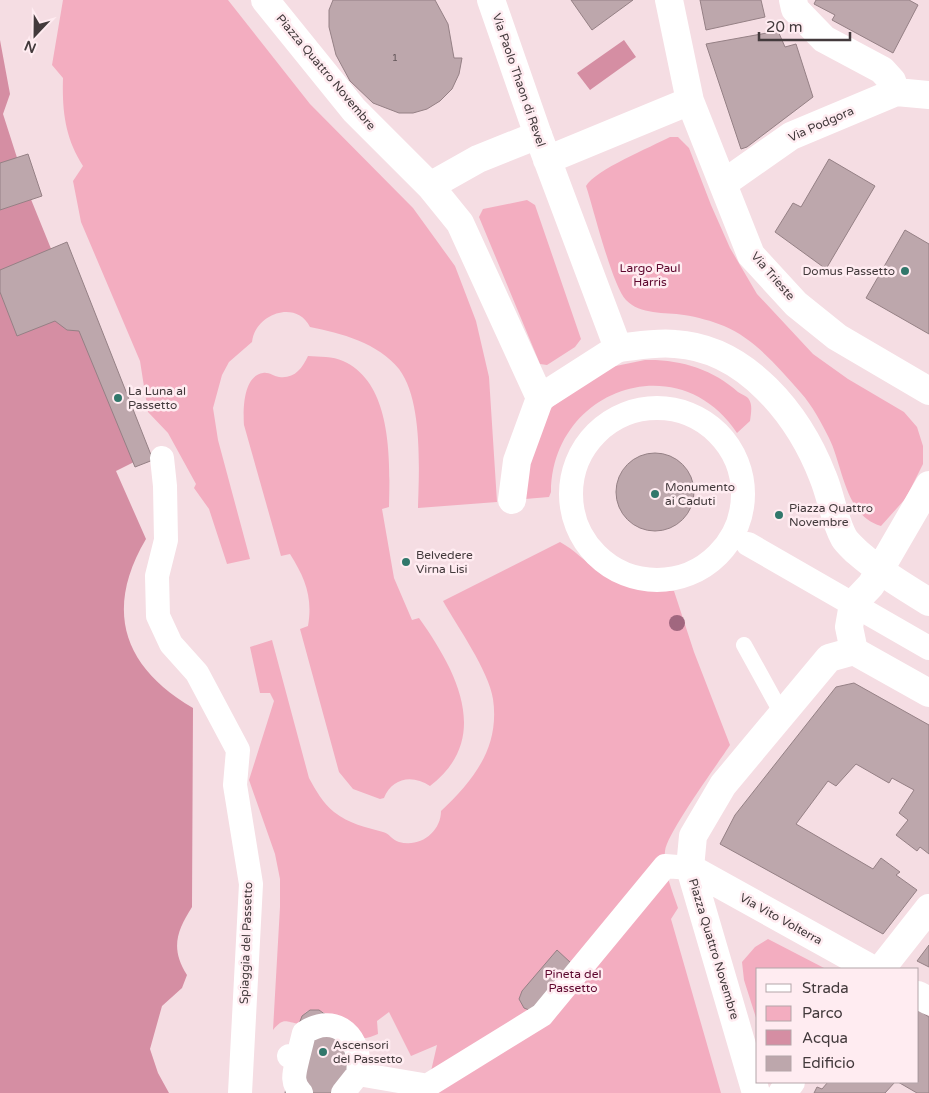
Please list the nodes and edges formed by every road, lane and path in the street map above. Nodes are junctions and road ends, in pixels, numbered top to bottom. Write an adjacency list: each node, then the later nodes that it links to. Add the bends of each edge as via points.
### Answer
1 (265, 0): 10 (street, Piazza Quattro Novembre, via 354,110)
2 (490, 0): 8 (street, Via Paolo Thaon di Revel)
3 (669, 0): 7 (street, Via Trieste)
4 (793, 0): 5 (street, via 794,9 824,39 882,70 892,81)
5 (896, 92): 6 (street, Via Podgora); 9 (street, Via Podgora, via 791,136)
6 (929, 95)
7 (690, 101): 8 (street); 9 (street, Via Trieste)
8 (542, 147): 10 (street, via 478,160); 11 (street)
9 (724, 183): 12 (street, Via Trieste, via 751,255 796,304 837,337)
10 (430, 186): 13 (street, Piazza Quattro Novembre, via 460,223)
11 (618, 348): 13 (street); 19 (street, via 676,344 698,348 724,356 760,383 802,434 823,476 844,539)
12 (929, 392)
13 (540, 398): 17 (street, via 517,461)
14 (162, 458): 33 (street, Spiaggia del Passetto, via 166,540 157,576 158,616 171,644 198,673 238,750 235,785 250,884)
15 (929, 485): 19 (street)
16 (570, 489): 16 (street, via 574,519 590,548 621,573 654,580 668,580 694,572 720,553 739,523 744,491 737,461 722,436 702,419 669,408 646,408 624,413 594,434 574,467)
17 (512, 500)
18 (748, 544): 21 (street)
19 (880, 572): 20 (street); 21 (street)
20 (929, 602)
21 (853, 604): 23 (street); 24 (street, via 849,627)
22 (744, 645): 26 (lane)
23 (929, 648)
24 (854, 651): 25 (street); 26 (street, Piazza Quattro Novembre, via 829,658)
25 (929, 693)
26 (781, 712): 27 (street, Piazza Quattro Novembre, via 723,785 693,836)
27 (690, 868): 29 (street, Via Vito Volterra); 31 (street, via 665,866 542,1015 425,1085); 36 (street, Piazza Quattro Novembre)
28 (929, 908): 30 (street)
29 (870, 968)
30 (881, 968)
31 (358, 1074): 34 (street, via 358,1053 351,1036 333,1026 312,1028 304,1033 293,1057 294,1086); 35 (street)
32 (790, 1083): 37 (street)
33 (240, 1093)
34 (301, 1093)
35 (343, 1093)
36 (756, 1093)
37 (782, 1093)

